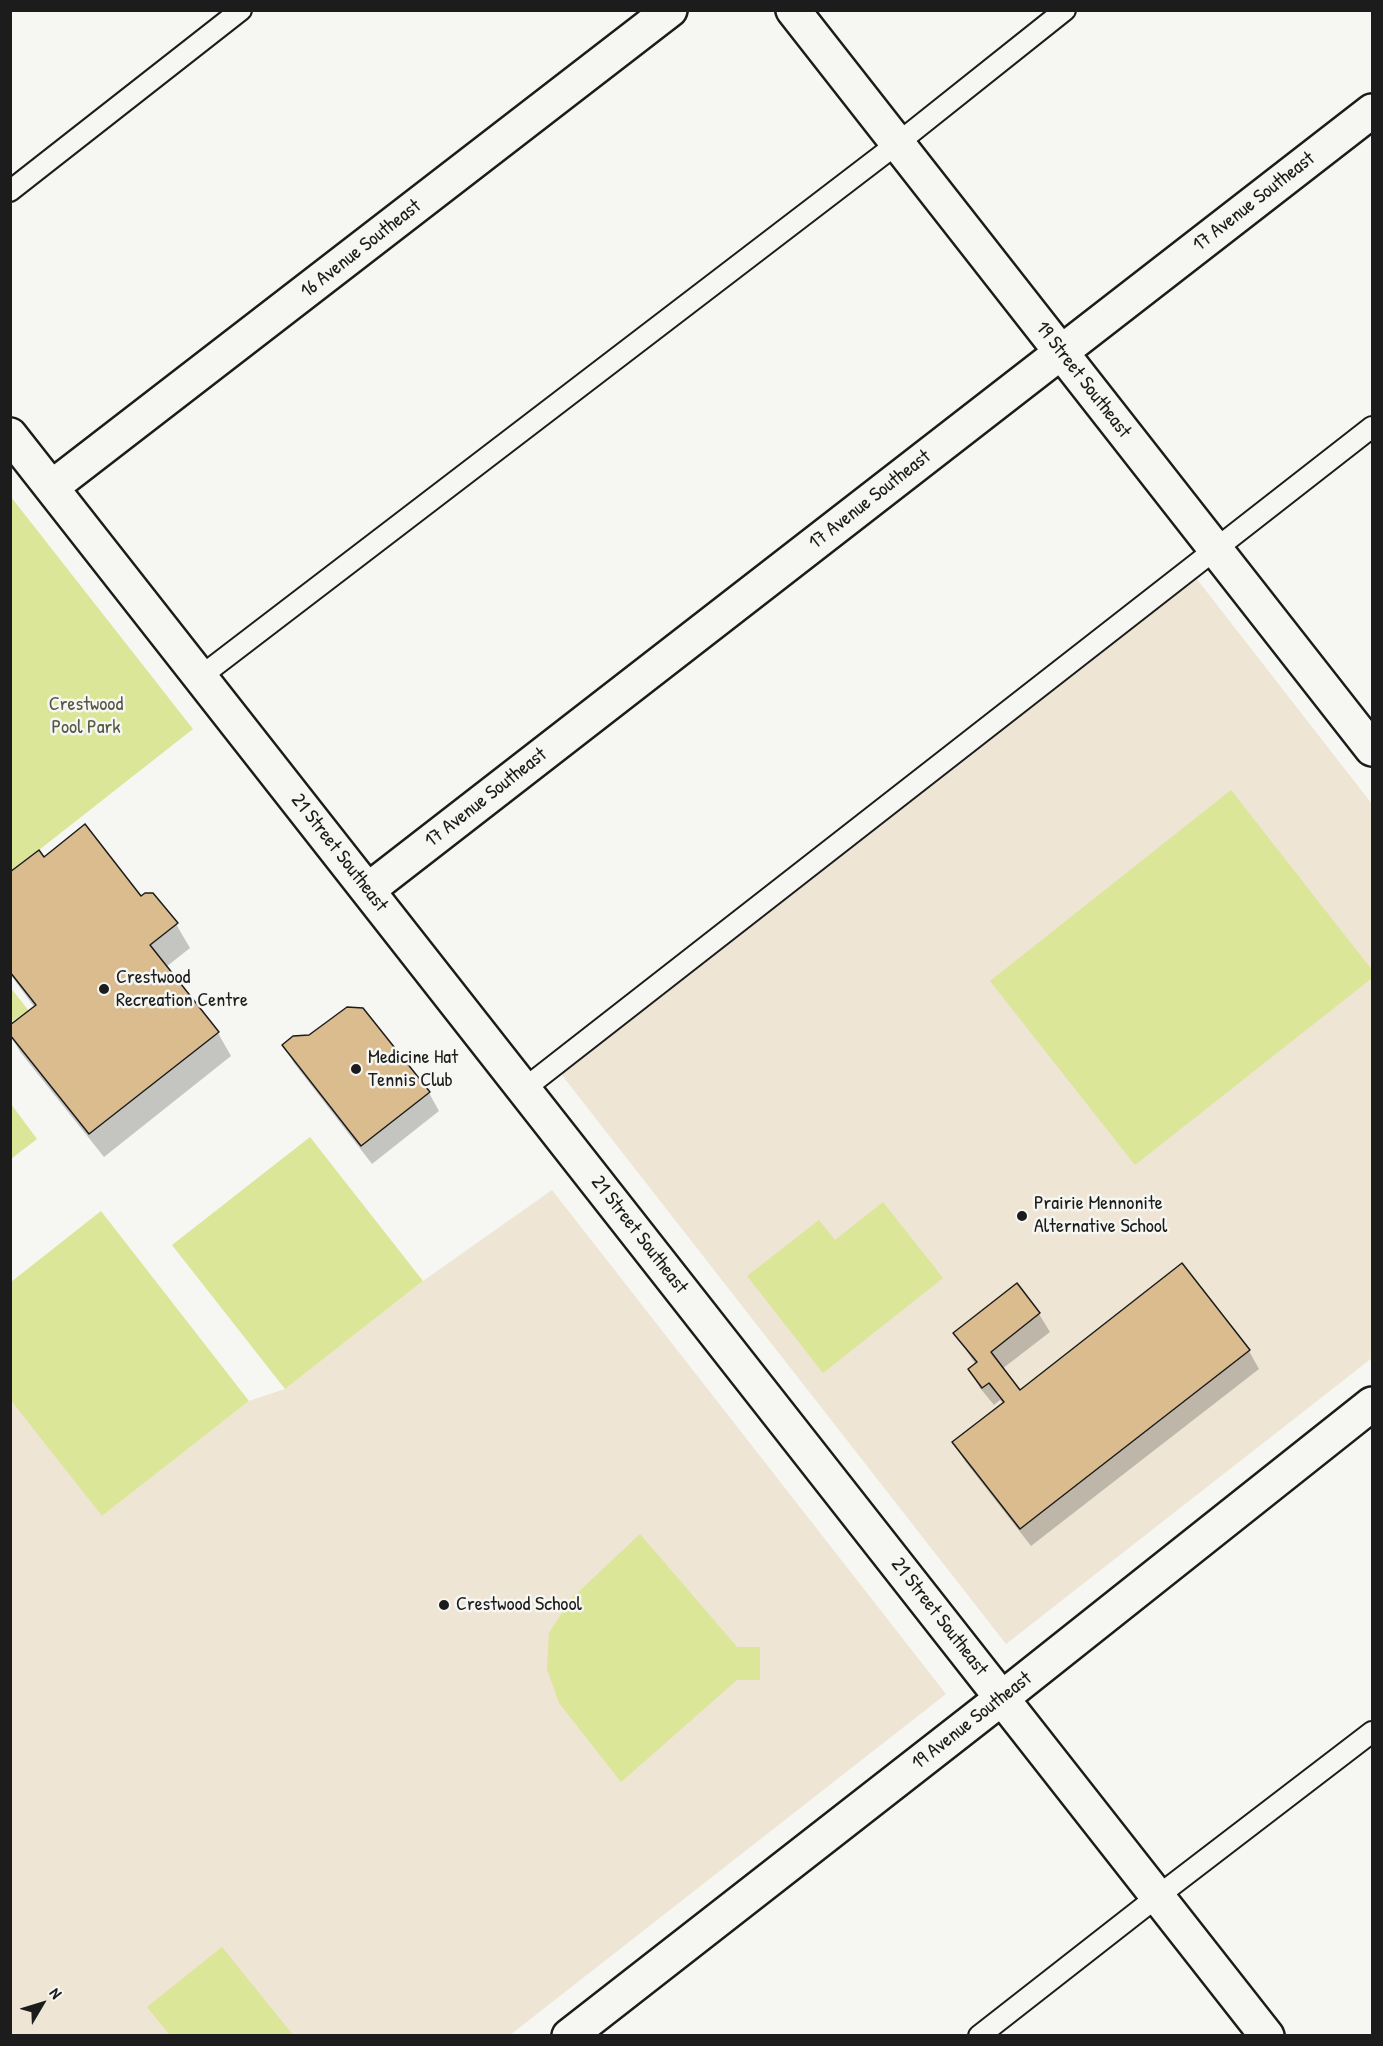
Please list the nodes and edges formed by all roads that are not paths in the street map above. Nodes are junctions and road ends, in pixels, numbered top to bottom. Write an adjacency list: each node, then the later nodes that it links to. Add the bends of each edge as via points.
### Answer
1 (242, 10): 7 (lane)
2 (670, 10): 11 (street, 16 Avenue Southeast)
3 (794, 10): 6 (street, 19 Street Southeast)
4 (1065, 10): 6 (lane)
5 (1372, 111): 8 (street, 17 Avenue Southeast)
6 (898, 143): 8 (street, 19 Street Southeast); 13 (lane)
7 (10, 191)
8 (1061, 352): 12 (street, 19 Street Southeast); 15 (street, 17 Avenue Southeast)
9 (1372, 428): 12 (lane)
10 (10, 435): 11 (street, 21 Street Southeast)
11 (52, 487): 13 (street, 21 Street Southeast)
12 (1216, 549): 14 (street, 19 Street Southeast); 16 (lane)
13 (200, 677): 15 (street, 21 Street Southeast)
14 (1372, 749)
15 (368, 890): 16 (street, 21 Street Southeast)
16 (524, 1089): 18 (street, 21 Street Southeast)
17 (1372, 1404): 18 (street, 19 Avenue Southeast)
18 (1002, 1698): 20 (street, 21 Street Southeast); 21 (street, 19 Avenue Southeast)
19 (1370, 1739): 20 (lane)
20 (1158, 1896): 22 (lane); 23 (street, 21 Street Southeast)
21 (568, 2036)
22 (980, 2036)
23 (1268, 2036)

